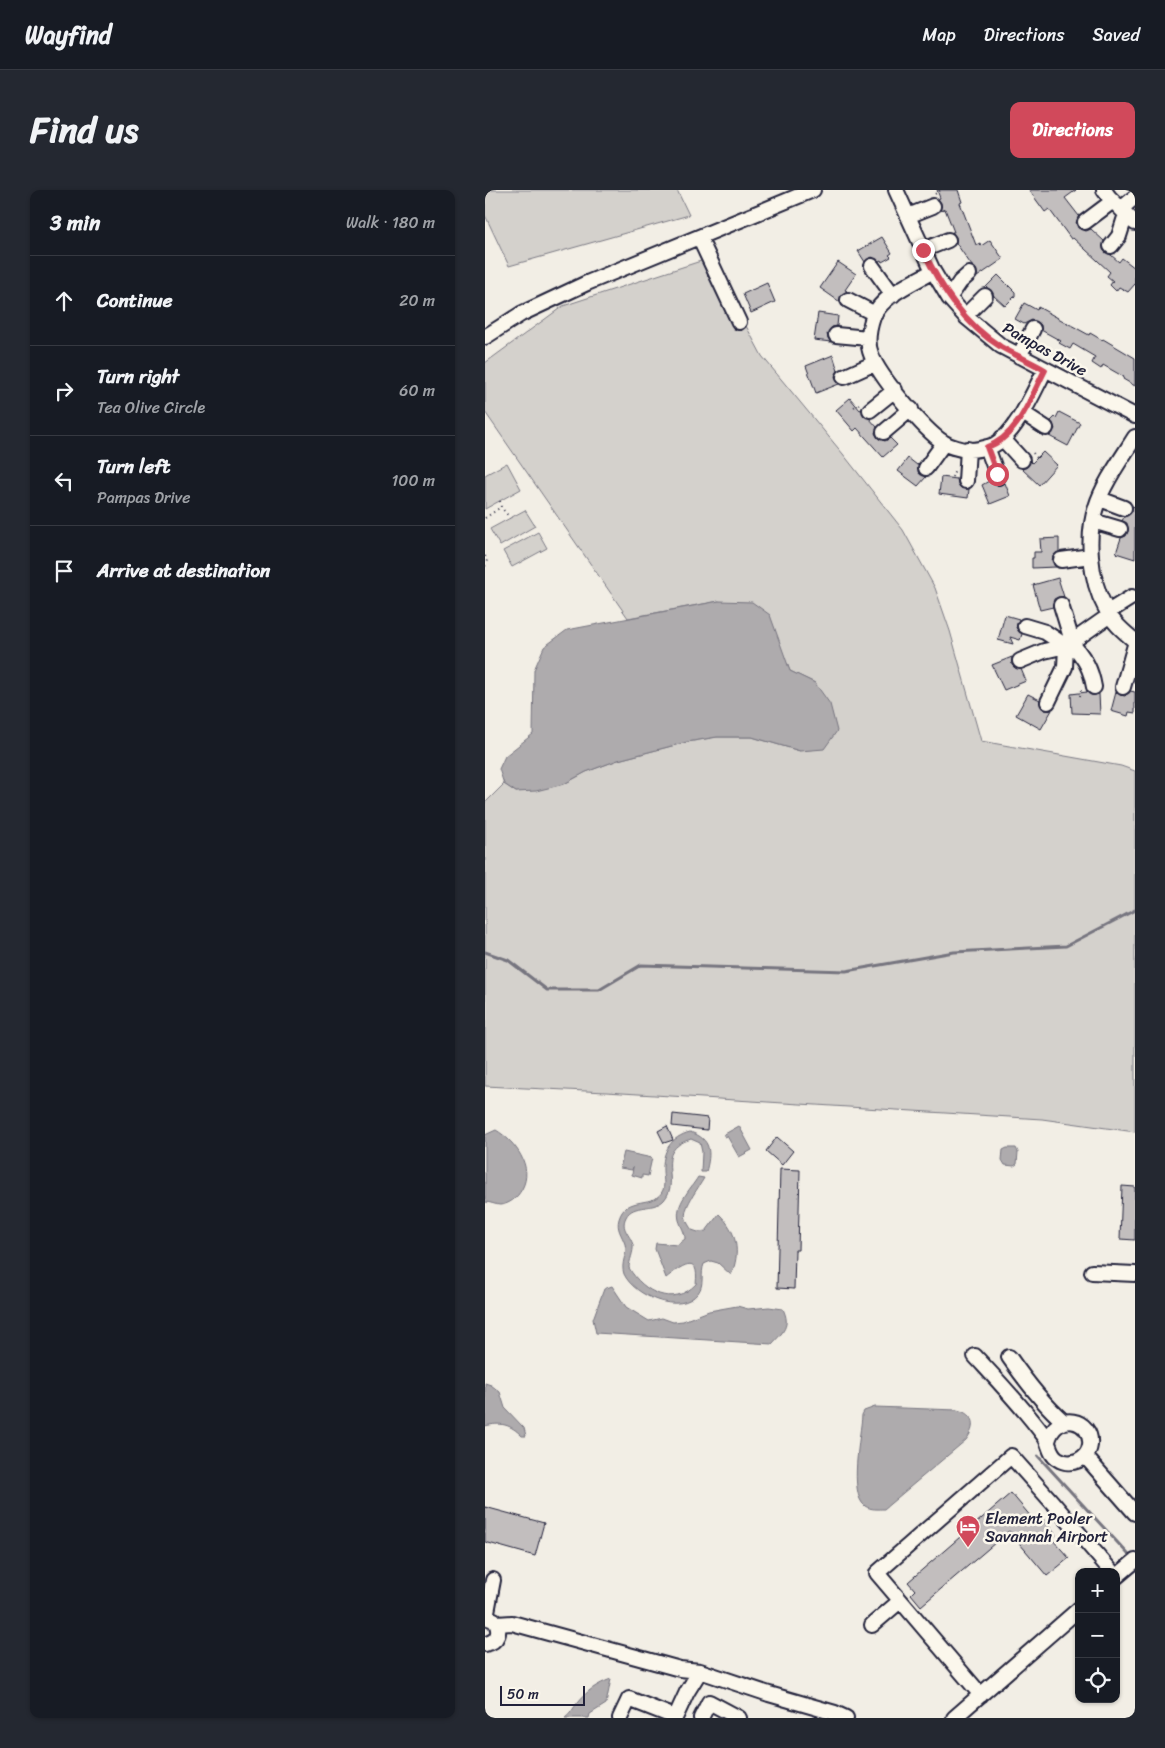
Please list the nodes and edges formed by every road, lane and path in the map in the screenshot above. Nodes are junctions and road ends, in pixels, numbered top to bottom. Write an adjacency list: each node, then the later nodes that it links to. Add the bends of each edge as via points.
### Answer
1 (813, 190): 9 (street)
2 (896, 190): 7 (street, Pampas Drive)
3 (1104, 190): 6 (street)
4 (1135, 197): 6 (street)
5 (933, 206): 7 (street)
6 (1124, 212): 8 (street); 11 (street, via 1119,236)
7 (907, 216): 12 (street, Pampas Drive)
8 (1085, 222)
9 (699, 237): 22 (street); 25 (street, via 570,291 521,314)
10 (948, 240): 12 (street)
11 (1111, 246)
12 (923, 250): 14 (street, Pampas Drive)
13 (872, 266): 16 (street)
14 (933, 271): 16 (street); 18 (street, Pampas Drive)
15 (969, 274): 18 (street)
16 (893, 295): 20 (street)
17 (985, 296): 21 (street)
18 (949, 298): 21 (street, Pampas Drive)
19 (848, 300): 20 (street)
20 (875, 314): 26 (street)
21 (965, 316): 27 (street, Pampas Drive, via 994,342)
22 (739, 322)
23 (1033, 329): 27 (street)
24 (835, 335): 26 (street)
25 (485, 337)
26 (868, 338): 28 (street)
27 (1019, 356): 29 (street, Pampas Drive)
28 (875, 363): 30 (street); 31 (street)
29 (1045, 370): 34 (street); 35 (street, Pampas Drive)
30 (844, 378)
31 (895, 390): 32 (street); 33 (street)
32 (911, 409): 37 (street); 40 (street)
33 (870, 410)
34 (1023, 413): 36 (street); 39 (street)
35 (1135, 416)
36 (1047, 428)
37 (884, 432)
38 (1135, 437): 47 (street)
39 (1002, 438): 41 (street); 43 (street)
40 (944, 443): 42 (street); 44 (street)
41 (987, 447): 42 (street); 45 (street)
42 (967, 450): 46 (street)
43 (1022, 460)
44 (926, 468)
45 (998, 478)
46 (966, 482)
47 (1100, 499): 50 (street); 53 (street)
48 (500, 501): 49 (path)
49 (501, 507): 51 (path); 52 (path)
50 (1124, 508)
51 (485, 518)
52 (510, 518)
53 (1093, 521): 54 (street); 56 (street)
54 (1120, 529)
55 (485, 556): 58 (path)
56 (1091, 556): 57 (street); 61 (street, via 1095,583)
57 (1061, 560)
58 (485, 567)
59 (1132, 597): 61 (street)
60 (1061, 605): 64 (street)
61 (1109, 613): 63 (street); 64 (street)
62 (1025, 626): 64 (street)
63 (1135, 642)
64 (1069, 643): 66 (street); 68 (street, via 1087,662); 69 (street, via 1065,667)
65 (1135, 645): 67 (street)
66 (1020, 661)
67 (1123, 686)
68 (1094, 687)
69 (1048, 702)
70 (1092, 1272): 71 (street)
71 (1135, 1274)
72 (975, 1356): 75 (street)
73 (1009, 1358): 74 (street)
74 (1027, 1383): 75 (street, via 1016,1389); 76 (street)
75 (1013, 1399): 77 (street)
76 (1063, 1422): 77 (street, via 1055,1426); 78 (street, via 1074,1421 1084,1427 1090,1446)
77 (1048, 1441): 78 (street, via 1050,1451 1057,1459 1077,1462)
78 (1085, 1456): 79 (street)
79 (1135, 1512)
80 (1135, 1561): 82 (street)
81 (1109, 1568): 84 (street, via 1011,1456 877,1572)
82 (1120, 1574)
83 (493, 1580): 86 (street)
84 (899, 1601): 87 (street); 90 (street)
85 (1075, 1613): 90 (street)
86 (489, 1619): 88 (street, via 498,1629 496,1638); 89 (street, via 680,1670)
87 (872, 1625)
88 (485, 1644)
89 (699, 1671): 91 (street); 95 (street)
90 (981, 1695): 96 (street)
91 (675, 1717): 92 (street, via 629,1699)
92 (620, 1718)
93 (701, 1718): 94 (street, via 709,1702)
94 (739, 1718)
95 (846, 1718)
96 (954, 1718)

